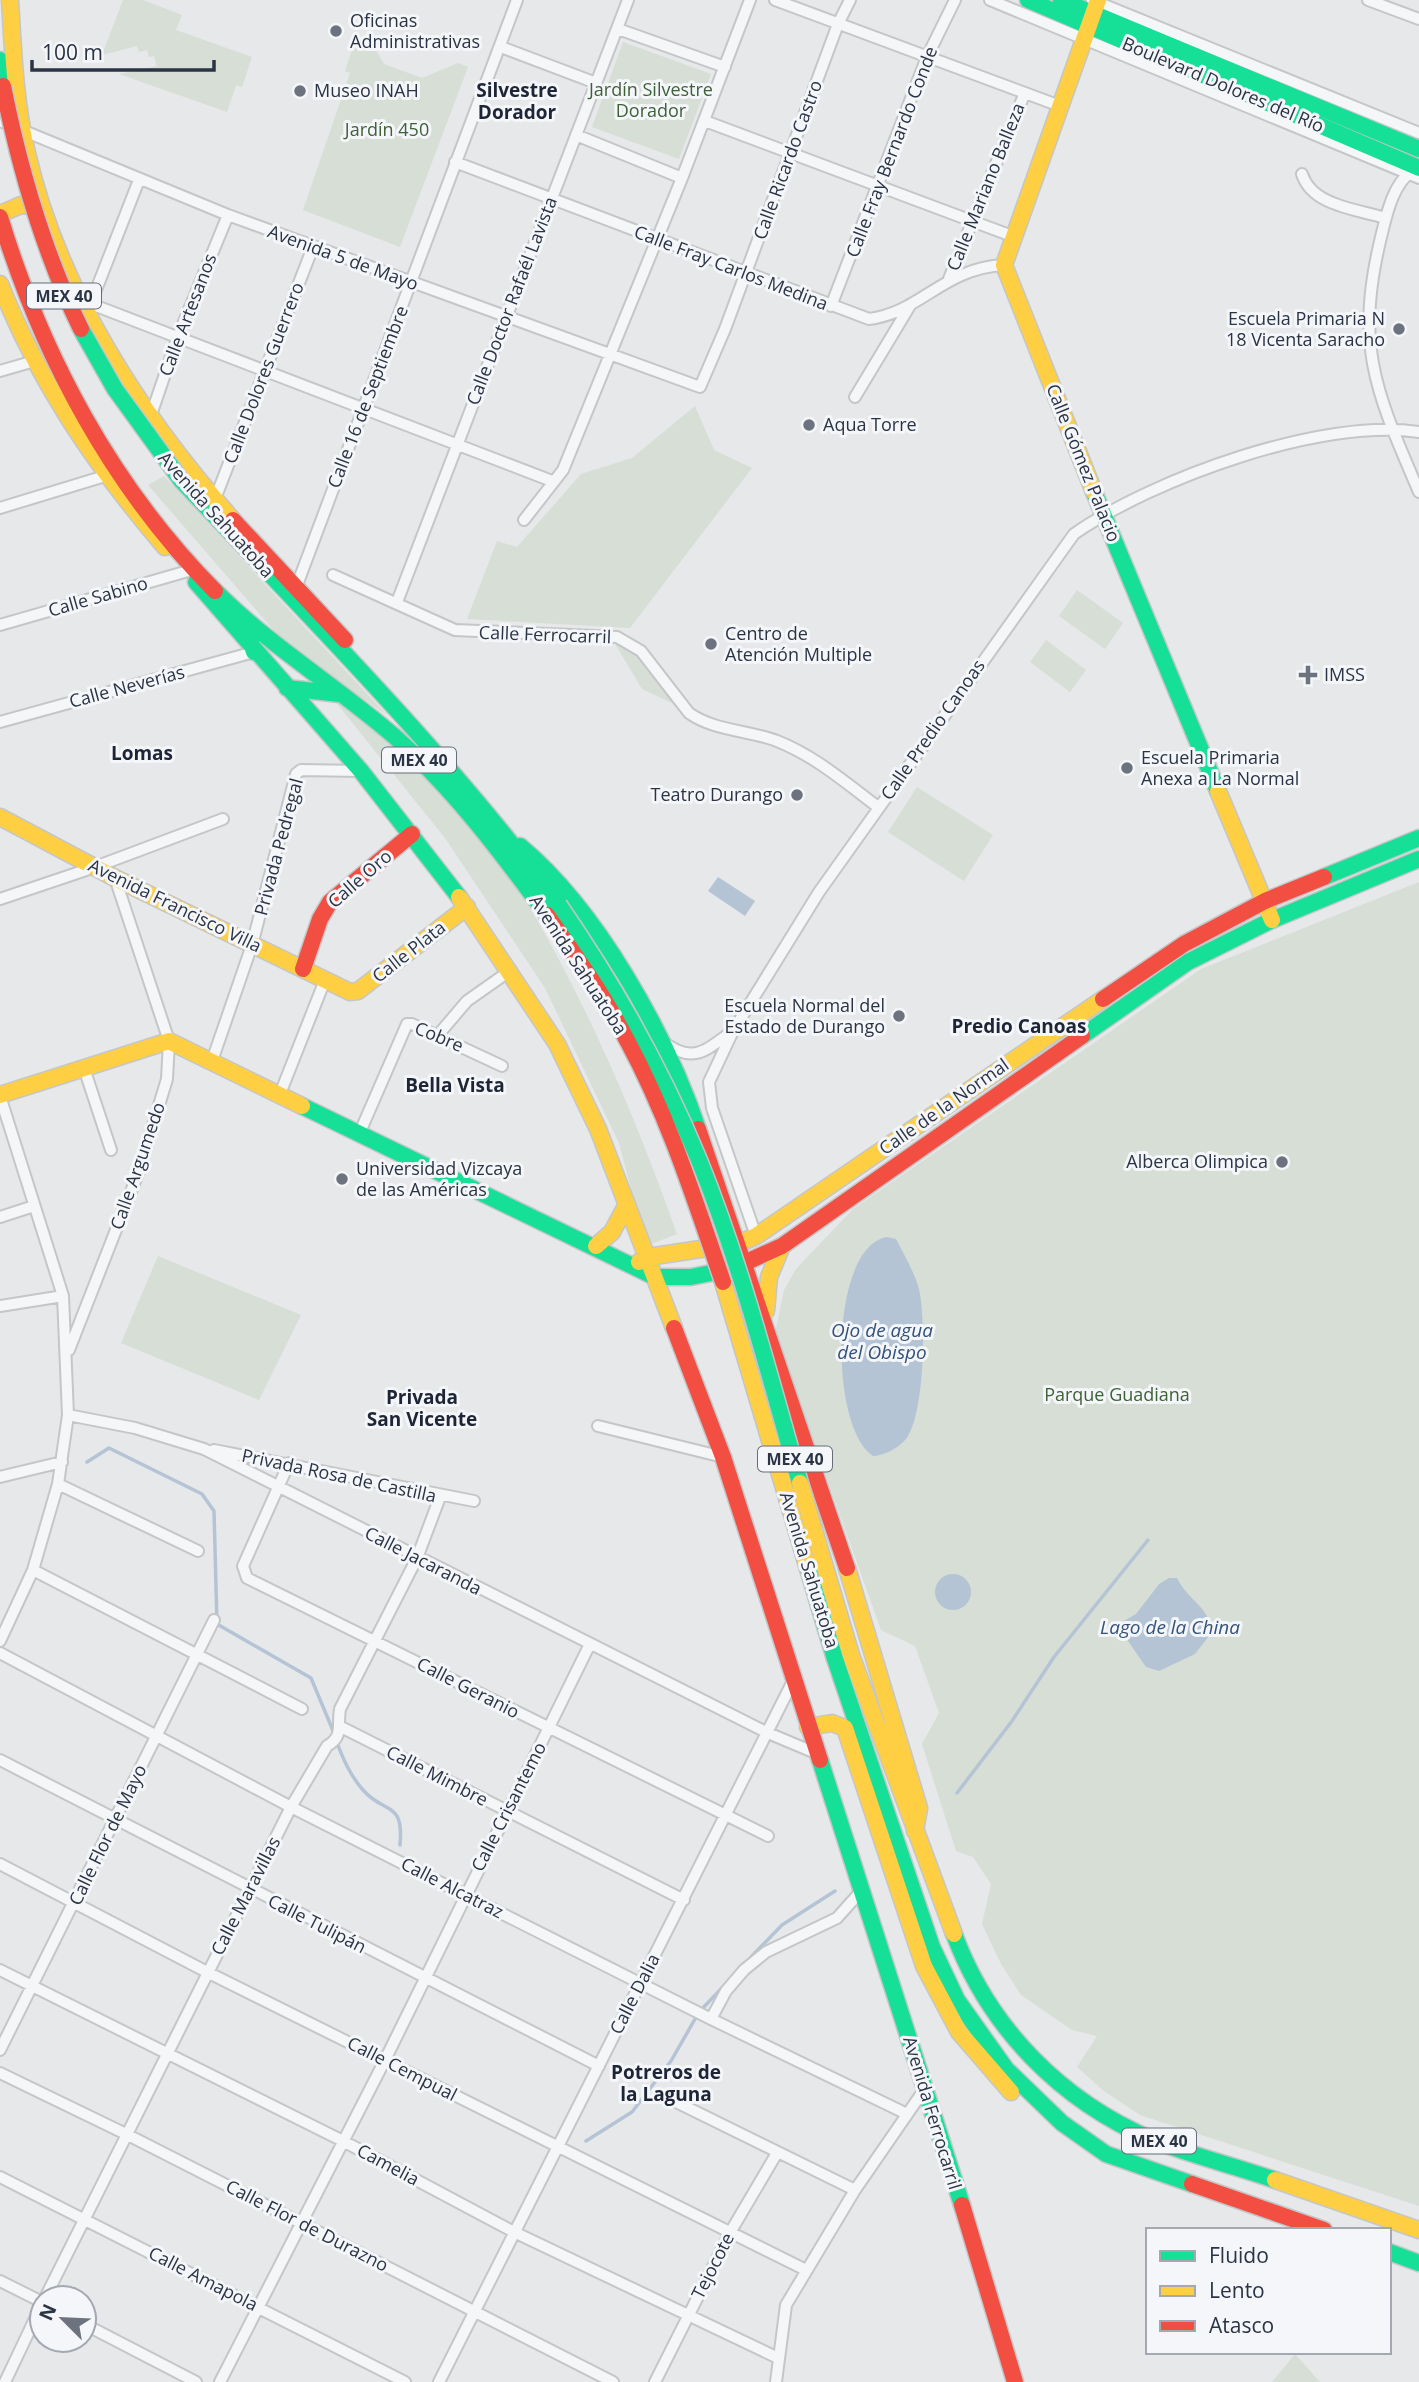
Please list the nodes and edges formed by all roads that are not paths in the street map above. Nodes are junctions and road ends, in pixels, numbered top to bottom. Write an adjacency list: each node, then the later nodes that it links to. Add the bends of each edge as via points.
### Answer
1 (517, 0): 16 (street, Calle 16 de Septiembre)
2 (628, 0): 15 (street, Calle Doctor Rafaél Lavista)
3 (750, 0): 19 (street)
4 (775, 0): 14 (street)
5 (850, 0): 14 (street, Calle Ricardo Castro)
6 (955, 0): 17 (street, Calle Fray Bernardo Conde)
7 (990, 0): 12 (street)
8 (1028, 0): 12 (main road, Boulevard Dolores del Río)
9 (1061, 0): 12 (main road, Boulevard Dolores del Río)
10 (1368, 0): 13 (street)
11 (7, 4): 25 (main road, Avenida Sahuatoba)
12 (1091, 14): 22 (main road); 26 (street); 28 (main road, Boulevard Dolores del Río); 31 (main road, Boulevard Dolores del Río)
13 (1419, 19)
14 (838, 24): 17 (street); 29 (street, Calle Ricardo Castro)
15 (618, 29): 19 (street); 20 (street, Calle Doctor Rafaél Lavista)
16 (501, 47): 20 (street); 30 (street, Calle 16 de Septiembre)
17 (927, 57): 21 (street); 36 (street, Calle Fray Bernardo Conde)
18 (0, 60): 76 (main road, Avenida Sahuatoba / MEX 40, bridge, via 23,187 66,300 98,366 181,480)
19 (725, 67): 24 (street)
20 (596, 83): 27 (street, Calle Doctor Rafaél Lavista)
21 (1024, 95): 22 (street); 42 (street, Calle Mariano Balleza)
22 (1060, 106): 43 (main road)
23 (0, 121): 25 (street, Avenida 5 de Mayo)
24 (705, 121): 29 (street); 33 (street)
25 (24, 131): 35 (street, Avenida 5 de Mayo); 38 (main road, Avenida Sahuatoba)
26 (1419, 133)
27 (576, 135): 33 (street); 37 (street, Calle Doctor Rafaél Lavista)
28 (1419, 149)
29 (790, 155): 36 (street); 47 (street, Calle Ricardo Castro)
30 (456, 162): 37 (street, Calle Fray Carlos Medina); 49 (street, Calle 16 de Septiembre)
31 (1416, 169): 34 (street); 41 (street, via 1396,190)
32 (1302, 174): 41 (street, via 1306,187 1318,198)
33 (682, 178): 44 (street)
34 (1419, 178)
35 (139, 180): 40 (street, Avenida 5 de Mayo); 53 (street)
36 (877, 188): 42 (street); 52 (street, Calle Fray Bernardo Conde)
37 (551, 200): 44 (street, Calle Fray Carlos Medina); 54 (street, Calle Doctor Rafaél Lavista)
38 (43, 207): 39 (main road, via 21,205); 53 (main road, Avenida Sahuatoba, via 68,274)
39 (0, 215): 74 (main road, MEX 40, via 34,317 77,406)
40 (228, 215): 45 (street, Avenida 5 de Mayo); 55 (street, Calle Artesanos)
41 (1385, 218): 64 (street, via 1367,315 1369,352)
42 (971, 223): 43 (street); 48 (street, Calle Mariano Balleza)
43 (1012, 236): 46 (main road)
44 (657, 240): 47 (street, Calle Fray Carlos Medina); 56 (street)
45 (313, 247): 49 (street, Avenida 5 de Mayo); 59 (street, Calle Dolores Guerrero)
46 (1004, 265): 48 (street, Calle Fray Carlos Medina, via 976,268); 72 (main road, Calle Gómez Palacio)
47 (746, 274): 52 (street, Calle Fray Carlos Medina); 60 (street, Calle Ricardo Castro, via 700,387)
48 (948, 279): 51 (street, Calle Fray Carlos Medina)
49 (411, 283): 54 (street, Avenida 5 de Mayo); 62 (street, Calle 16 de Septiembre)
50 (0, 284): 57 (main road)
51 (912, 303): 52 (street, Calle Fray Carlos Medina, via 869,319); 61 (street)
52 (831, 306)
53 (90, 307): 55 (street); 63 (main road, Avenida Sahuatoba)
54 (505, 318): 56 (street, Avenida 5 de Mayo); 66 (street, Calle Doctor Rafaél Lavista)
55 (177, 339): 59 (street); 63 (street, Calle Artesanos)
56 (611, 355): 60 (street, Avenida 5 de Mayo); 68 (street, via 563,470)
57 (31, 362): 58 (street); 67 (main road, via 58,410)
58 (0, 371)
59 (266, 372): 62 (street); 70 (street, Calle Dolores Guerrero)
60 (689, 383)
61 (855, 397)
62 (361, 410): 66 (street); 76 (street, Calle 16 de Septiembre)
63 (150, 415): 70 (main road, Avenida Sahuatoba)
64 (1391, 428): 65 (street, Calle Predio Canoas); 69 (street); 72 (street, Calle Predio Canoas, via 1297,442 1230,460)
65 (1419, 432)
66 (456, 445): 68 (street); 77 (street, Calle Doctor Rafaél Lavista)
67 (106, 476): 71 (street); 74 (main road)
68 (552, 481): 73 (street)
69 (1419, 492)
70 (215, 499): 76 (main road, Avenida Sahuatoba)
71 (0, 508)
72 (1103, 514): 85 (street, Calle Predio Canoas, via 1074,534 1053,561); 95 (main road, Calle Gómez Palacio)
73 (524, 520)
74 (190, 570): 78 (main road, MEX 40); 79 (street, Calle Sabino); 80 (main road)
75 (333, 575): 77 (street, Calle Ferrocarril)
76 (294, 593): 90 (main road, Avenida Sahuatoba / MEX 40)
77 (397, 602): 85 (street, Calle Ferrocarril, via 455,630 594,634 626,640 641,651 699,720 799,750)
78 (244, 620): 80 (main road); 82 (main road, Avenida Sahuatoba / MEX 40)
79 (0, 625)
80 (254, 652): 81 (main road); 83 (street, Calle Neverías)
81 (287, 688): 82 (main road); 84 (main road)
82 (344, 696): 97 (main road, Avenida Sahuatoba / MEX 40, via 449,789)
83 (0, 722)
84 (361, 771): 88 (main road); 99 (street, Privada Pedregal, via 301,770 296,774)
85 (878, 807): 104 (street, Calle Predio Canoas)
86 (0, 817): 92 (main road, Avenida Francisco Villa)
87 (223, 819): 92 (street)
88 (412, 834): 96 (main road); 100 (main road, Calle Oro, via 330,902)
89 (1419, 838): 95 (main road, Calle de la Normal)
90 (513, 839): 97 (main road, MEX 40); 106 (main road, via 550,872 596,929)
91 (1419, 859): 98 (main road, Calle de la Normal)
92 (95, 867): 93 (main road, Avenida Francisco Villa); 94 (street)
93 (115, 878): 99 (main road, Avenida Francisco Villa); 107 (street)
94 (0, 899)
95 (1265, 901): 98 (main road, Calle Gómez Palacio); 118 (main road, Calle de la Normal, via 1184,943)
96 (467, 907): 101 (main road); 103 (main road, Calle Plata)
97 (553, 910): 150 (main road, Avenida Sahuatoba / MEX 40, bridge, via 595,958 648,1049 699,1160 746,1300)
98 (1272, 920): 122 (main road, Calle de la Normal, via 1168,974)
99 (252, 945): 100 (main road, Avenida Francisco Villa); 108 (street, Privada Pedregal)
100 (303, 969): 102 (main road, Avenida Francisco Villa)
101 (511, 970): 105 (street, via 467,1002); 115 (main road, via 557,1044)
102 (325, 980): 103 (main road, Avenida Francisco Villa); 111 (street)
103 (351, 992)
104 (733, 1031): 106 (street, via 692,1055); 119 (street, Calle Predio Canoas, via 709,1093)
105 (438, 1035): 109 (street, Cobre); 113 (street, Cobre, via 407,1024)
106 (661, 1040): 120 (main road)
107 (169, 1041): 108 (main road); 110 (main road); 129 (street, Calle Argumedo, via 166,1079 143,1158)
108 (212, 1061): 111 (main road)
109 (502, 1066)
110 (84, 1068): 112 (main road); 114 (street)
111 (280, 1094): 113 (main road)
112 (0, 1096): 116 (street)
113 (360, 1132): 121 (main road)
114 (111, 1150)
115 (627, 1204): 121 (main road, via 612,1232); 123 (main road)
116 (34, 1206): 117 (street); 126 (street)
117 (0, 1217)
118 (771, 1225): 119 (main road, Calle de la Normal); 122 (main road)
119 (757, 1236): 120 (main road, Calle de la Normal)
120 (740, 1243): 123 (main road, Calle de la Normal); 124 (main road)
121 (596, 1246): 123 (main road)
122 (782, 1246): 124 (main road, Calle de la Normal); 128 (main road, via 769,1277)
123 (641, 1261): 125 (main road)
124 (747, 1265): 125 (main road, Calle de la Normal, via 702,1278); 128 (main road)
125 (655, 1277): 133 (main road)
126 (63, 1296): 127 (street); 129 (street)
127 (0, 1307)
128 (765, 1324): 164 (main road, via 818,1477 919,1808)
129 (67, 1354): 130 (street)
130 (68, 1415): 132 (street, Calle Jacaranda, via 135,1428); 134 (street)
131 (598, 1426): 133 (street)
132 (205, 1449): 135 (street, Privada Rosa de Castilla); 138 (street, Calle Jacaranda)
133 (723, 1457): 151 (main road)
134 (62, 1462): 136 (street); 137 (street)
135 (289, 1463): 138 (street); 139 (street, Privada Rosa de Castilla)
136 (0, 1477)
137 (58, 1484): 141 (street); 143 (street)
138 (280, 1489): 142 (street, Calle Jacaranda); 146 (street, Calle Geranio, via 243,1566 247,1578)
139 (440, 1497): 140 (street, Privada Rosa de Castilla); 142 (street, Calle Maravillas)
140 (474, 1501)
141 (198, 1550)
142 (417, 1558): 146 (street, Calle Maravillas); 147 (street, Calle Jacaranda)
143 (33, 1570): 145 (street); 149 (street)
144 (214, 1620): 149 (street, Calle Flor de Mayo)
145 (0, 1641)
146 (375, 1641): 153 (street, Calle Maravillas, via 340,1709); 155 (street, Calle Geranio)
147 (590, 1644): 155 (street, Calle Crisantemo); 156 (street, Calle Jacaranda)
148 (0, 1653): 157 (street, Calle Alcatraz)
149 (195, 1656): 152 (street); 157 (street, Calle Flor de Mayo)
150 (843, 1657): 164 (main road, Avenida Sahuatoba / MEX 40); 190 (main road, Avenida Sahuatoba / MEX 40, via 932,1947 957,2000 1013,2077 1062,2123)
151 (793, 1681): 154 (main road); 156 (street, Calle Dalia)
152 (302, 1709)
153 (341, 1727): 160 (street, Calle Maravillas); 161 (street, Calle Mimbre)
154 (808, 1727): 158 (main road); 190 (main road, via 832,1723 845,1728 924,1966 959,2032 986,2066 1057,2132 1077,2146)
155 (548, 1729): 161 (street, Calle Crisantemo); 162 (street, Calle Geranio)
156 (768, 1733): 158 (street, Calle Jacaranda); 162 (street, Calle Dalia)
157 (156, 1738): 160 (street, Calle Alcatraz); 163 (street, Calle Flor de Mayo)
158 (818, 1754): 168 (main road, Avenida Ferrocarril)
159 (0, 1760): 163 (street, Calle Tulipán)
160 (291, 1807): 167 (street, Calle Maravillas); 169 (street, Calle Alcatraz)
161 (507, 1811): 169 (street, Calle Crisantemo); 170 (street, Calle Mimbre)
162 (728, 1815): 165 (street, Calle Geranio); 170 (street, Calle Dalia)
163 (115, 1819): 167 (street, Calle Tulipán); 171 (street, Calle Flor de Mayo)
164 (915, 1831): 196 (main road, Avenida Sahuatoba / MEX 40, via 979,1992 1010,2035 1071,2096 1143,2136)
165 (768, 1836)
166 (0, 1864): 171 (street, Calle Cempual)
167 (250, 1890): 173 (street, Calle Maravillas); 174 (street, Calle Tulipán)
168 (862, 1890): 177 (street, via 837,1918 766,1952 744,1970); 183 (main road, Avenida Ferrocarril)
169 (465, 1894): 174 (street, Calle Crisantemo); 175 (street, Calle Alcatraz)
170 (684, 1900): 175 (street, Calle Dalia)
171 (74, 1903): 173 (street, Calle Cempual); 176 (street, Calle Flor de Mayo)
172 (0, 1970): 176 (street, Camelia)
173 (207, 1972): 179 (street, Calle Maravillas); 180 (street, Calle Cempual)
174 (424, 1979): 180 (street, Calle Crisantemo); 181 (street, Calle Tulipán)
175 (641, 1982): 177 (street, Calle Alcatraz); 181 (street, Calle Dalia)
176 (31, 1986): 178 (street, Calle Flor de Mayo); 179 (street, Camelia)
177 (711, 2019): 185 (street, Calle Alcatraz)
178 (0, 2050)
179 (166, 2052): 186 (street, Calle Maravillas); 187 (street, Camelia)
180 (385, 2060): 187 (street, Calle Crisantemo); 188 (street, Calle Cempual)
181 (599, 2066): 188 (street, Calle Dalia)
182 (0, 2073): 186 (street, Calle Flor de Durazno)
183 (926, 2087): 185 (street); 219 (main road, Avenida Ferrocarril)
184 (672, 2100): 189 (street)
185 (907, 2114): 192 (street)
186 (126, 2134): 193 (street, Calle Maravillas); 194 (street, Calle Flor de Durazno)
187 (342, 2141): 194 (street, Calle Crisantemo); 198 (street, Camelia)
188 (557, 2146): 197 (street, Calle Cempual); 198 (street, Calle Dalia)
189 (777, 2153): 192 (street); 197 (street, Tejocote)
190 (1106, 2154): 195 (main road, Avenida Sahuatoba / MEX 40)
191 (0, 2177): 193 (street, Calle Amapola)
192 (855, 2190): 201 (street)
193 (85, 2219): 203 (street, Calle Maravillas); 205 (street, Calle Amapola)
194 (301, 2223): 205 (street, Calle Crisantemo); 206 (street, Calle Flor de Durazno)
195 (1318, 2228)
196 (1419, 2230)
197 (731, 2231): 201 (street, Calle Cempual); 207 (street, Tejocote)
198 (514, 2232): 206 (street, Calle Dalia); 207 (street, Camelia)
199 (1391, 2253): 200 (main road)
200 (1419, 2263)
201 (806, 2270): 210 (street, via 786,2305)
202 (0, 2281): 204 (street)
203 (52, 2284)
204 (28, 2294)
205 (257, 2306): 213 (street, Calle Crisantemo); 214 (street, Calle Amapola)
206 (473, 2312): 215 (street, Calle Dalia); 216 (street, Calle Flor de Durazno)
207 (688, 2316): 210 (street, Camelia); 217 (street, Tejocote)
208 (98, 2331): 212 (street)
209 (28, 2333): 211 (street, Calle Maravillas)
210 (778, 2358): 218 (street)
211 (5, 2382)
212 (196, 2382)
213 (220, 2382)
214 (405, 2382)
215 (439, 2382)
216 (612, 2382)
217 (655, 2382)
218 (776, 2382)
219 (1015, 2382)

